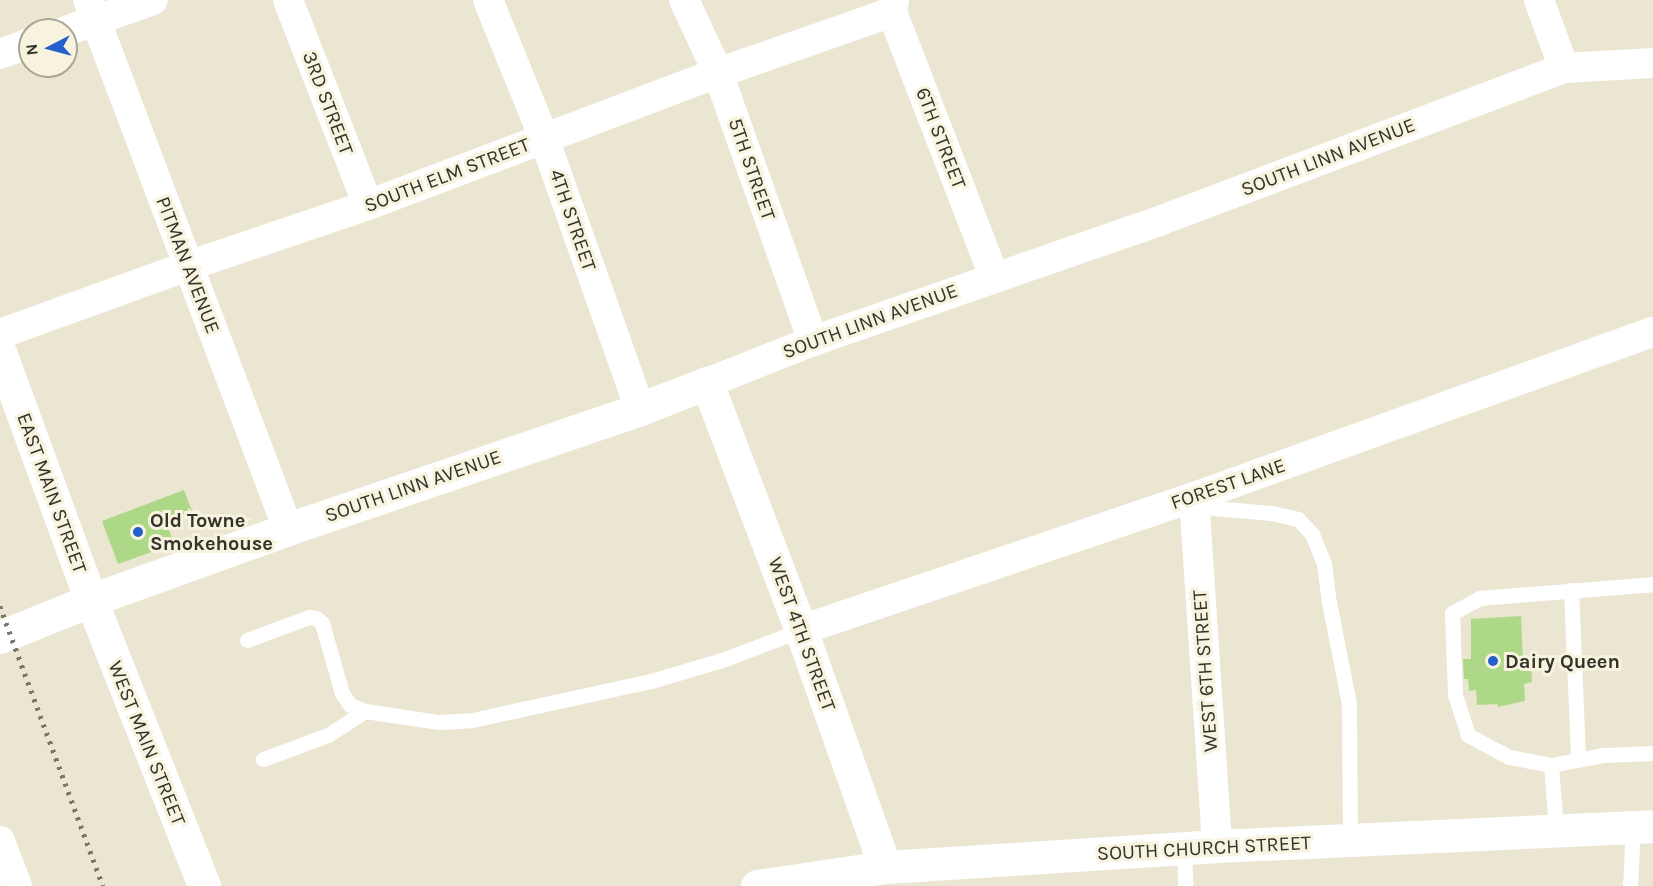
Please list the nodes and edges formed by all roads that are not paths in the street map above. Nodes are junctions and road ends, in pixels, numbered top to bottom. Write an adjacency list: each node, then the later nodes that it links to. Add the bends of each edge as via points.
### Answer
1 (153, 0): 7 (street)
2 (288, 0): 15 (street, 3RD STREET)
3 (684, 0): 13 (street, 5TH STREET)
4 (1539, 0): 12 (street)
5 (490, 1): 14 (street, 4TH STREET)
6 (893, 6): 13 (street, SOUTH ELM STREET); 17 (street, 6TH STREET)
7 (92, 10): 8 (street); 16 (street, PITMAN AVENUE)
8 (78, 21)
9 (18, 47): 10 (street)
10 (0, 54)
11 (1653, 63): 12 (street, SOUTH LINN AVENUE)
12 (1564, 68): 17 (street, SOUTH LINN AVENUE, via 1162,220)
13 (718, 73): 14 (street, SOUTH ELM STREET); 20 (street, 5TH STREET)
14 (544, 138): 15 (street, SOUTH ELM STREET); 23 (street, 4TH STREET)
15 (368, 205): 16 (street, SOUTH ELM STREET)
16 (188, 266): 19 (street, SOUTH ELM STREET); 25 (street, PITMAN AVENUE)
17 (994, 276): 20 (street, SOUTH LINN AVENUE)
18 (1653, 332): 24 (street, FOREST LANE)
19 (0, 334)
20 (813, 341): 22 (street, SOUTH LINN AVENUE)
21 (0, 352): 28 (street, EAST MAIN STREET)
22 (707, 383): 23 (street, SOUTH LINN AVENUE); 29 (street, WEST 4TH STREET)
23 (640, 409): 25 (street, SOUTH LINN AVENUE)
24 (1194, 496): 29 (street, FOREST LANE); 39 (lane, via 1213,508 1298,519 1312,534 1324,563 1349,704); 41 (street, WEST 6TH STREET)
25 (288, 529): 28 (street, SOUTH LINN AVENUE)
26 (1653, 585): 27 (lane)
27 (1571, 590): 35 (lane); 36 (lane, via 1480,598 1452,613 1455,695 1468,735 1509,757)
28 (91, 600): 30 (street, SOUTH LINN AVENUE); 45 (street, WEST MAIN STREET)
29 (801, 630): 32 (lane, via 651,681 472,720 439,722); 43 (street, WEST 4TH STREET)
30 (0, 637)
31 (247, 640): 32 (lane, via 309,617 316,618 322,623 342,693 350,705)
32 (365, 711): 34 (lane, via 328,735)
33 (1653, 753): 35 (lane)
34 (263, 759)
35 (1578, 760): 36 (lane)
36 (1551, 765): 38 (lane)
37 (1643, 826): 38 (street, SOUTH CHURCH STREET); 48 (lane)
38 (1557, 830): 39 (street, SOUTH CHURCH STREET)
39 (1350, 839): 41 (street, SOUTH CHURCH STREET)
40 (0, 842): 44 (street)
41 (1217, 846): 42 (street, SOUTH CHURCH STREET)
42 (1184, 848): 43 (street, SOUTH CHURCH STREET); 47 (lane)
43 (889, 876): 46 (street, SOUTH CHURCH STREET)
44 (17, 886)
45 (204, 886)
46 (757, 886)
47 (1185, 886)
48 (1630, 886)

